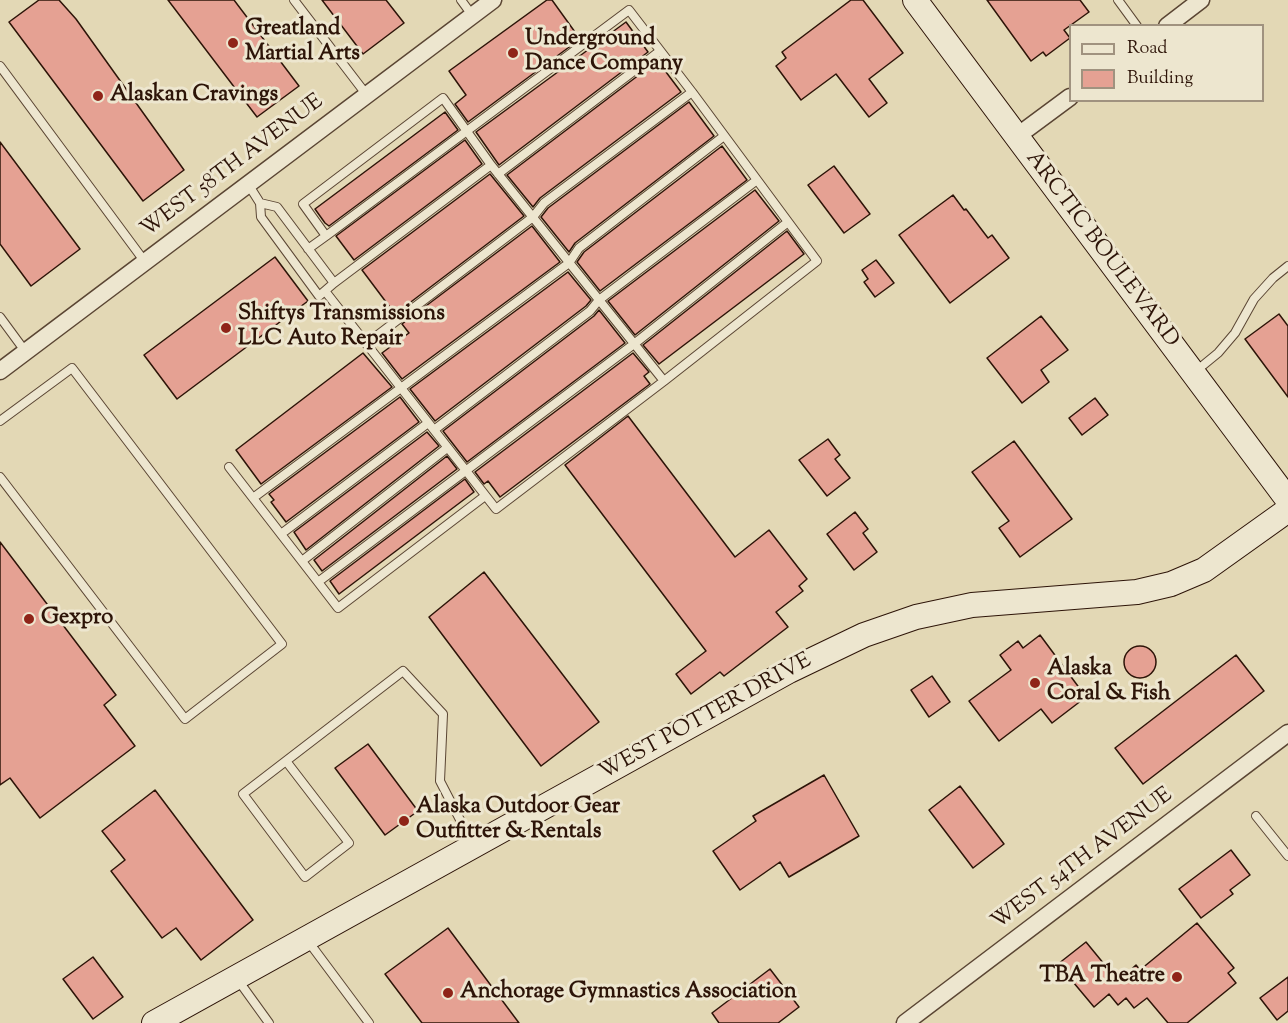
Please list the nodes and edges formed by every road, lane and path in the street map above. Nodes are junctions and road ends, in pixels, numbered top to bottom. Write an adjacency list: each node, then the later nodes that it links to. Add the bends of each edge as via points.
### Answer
1 (294, 0): 13 (lane)
2 (461, 0): 7 (lane)
3 (493, 0): 7 (street, WEST 58TH AVENUE)
4 (915, 0): 17 (main road, ARCTIC BOULEVARD)
5 (1118, 0): 8 (lane)
6 (1201, 0): 9 (street)
7 (472, 15): 13 (street, WEST 58TH AVENUE)
8 (1136, 24)
9 (1170, 24)
10 (660, 51): 12 (lane); 15 (lane, via 629,10); 19 (lane)
11 (0, 66): 27 (lane)
12 (692, 92): 16 (lane); 23 (lane, via 544,203)
13 (366, 94): 21 (street, WEST 58TH AVENUE)
14 (1069, 98): 17 (street)
15 (467, 130): 18 (lane); 25 (lane); 25 (lane, via 443,98 303,204)
16 (724, 135): 20 (lane); 28 (lane, via 579,248)
17 (1016, 137): 38 (main road, ARCTIC BOULEVARD)
18 (491, 165): 19 (lane); 30 (lane)
19 (498, 174): 23 (lane)
20 (757, 180): 24 (lane); 32 (lane)
21 (248, 184): 22 (lane); 27 (street, WEST 58TH AVENUE)
22 (260, 202): 26 (lane, via 276,207); 31 (lane, via 261,217)
23 (533, 218): 28 (lane); 34 (lane)
24 (788, 222): 35 (lane); 39 (lane, via 817,261)
25 (326, 236): 26 (lane)
26 (308, 249): 30 (lane)
27 (145, 262): 36 (street, WEST 58TH AVENUE)
28 (569, 263): 32 (lane); 40 (lane)
29 (1288, 266): 38 (lane, via 1254,299 1235,333 1218,353)
30 (334, 283): 31 (lane)
31 (322, 293): 34 (lane)
32 (599, 300): 35 (lane); 42 (lane, via 590,311)
33 (0, 317): 36 (lane)
34 (366, 344): 40 (lane)
35 (634, 344): 39 (lane); 45 (lane)
36 (25, 351): 37 (street, WEST 58TH AVENUE)
37 (0, 370)
38 (1193, 373): 49 (main road, ARCTIC BOULEVARD)
39 (664, 381): 47 (lane, via 496,509)
40 (401, 389): 42 (lane); 48 (lane)
41 (0, 421): 46 (lane, via 72,368 282,644 185,719)
42 (431, 427): 43 (lane); 51 (lane)
43 (447, 448): 45 (lane); 52 (lane)
44 (230, 467): 48 (lane)
45 (465, 471): 47 (lane); 53 (lane)
46 (0, 477)
47 (485, 496): 53 (lane, via 338,608)
48 (253, 498): 51 (lane)
49 (1288, 500)
50 (1288, 510): 57 (main road, WEST POTTER DRIVE, via 1204,570 1171,584 1137,592 972,605 916,616 864,635 789,671)
51 (281, 534): 52 (lane)
52 (302, 561): 53 (lane)
53 (318, 582)
54 (1288, 733): 64 (street, WEST 54TH AVENUE)
55 (286, 761): 55 (lane, via 243,794 305,877 349,843); 57 (lane, via 403,671 443,714 440,781)
56 (1257, 816): 58 (lane)
57 (473, 846): 59 (main road, WEST POTTER DRIVE)
58 (1288, 856)
59 (306, 939): 60 (main road, WEST POTTER DRIVE); 63 (lane)
60 (236, 977): 61 (main road, WEST POTTER DRIVE); 62 (lane)
61 (154, 1023)
62 (269, 1023)
63 (369, 1023)
64 (905, 1023)

